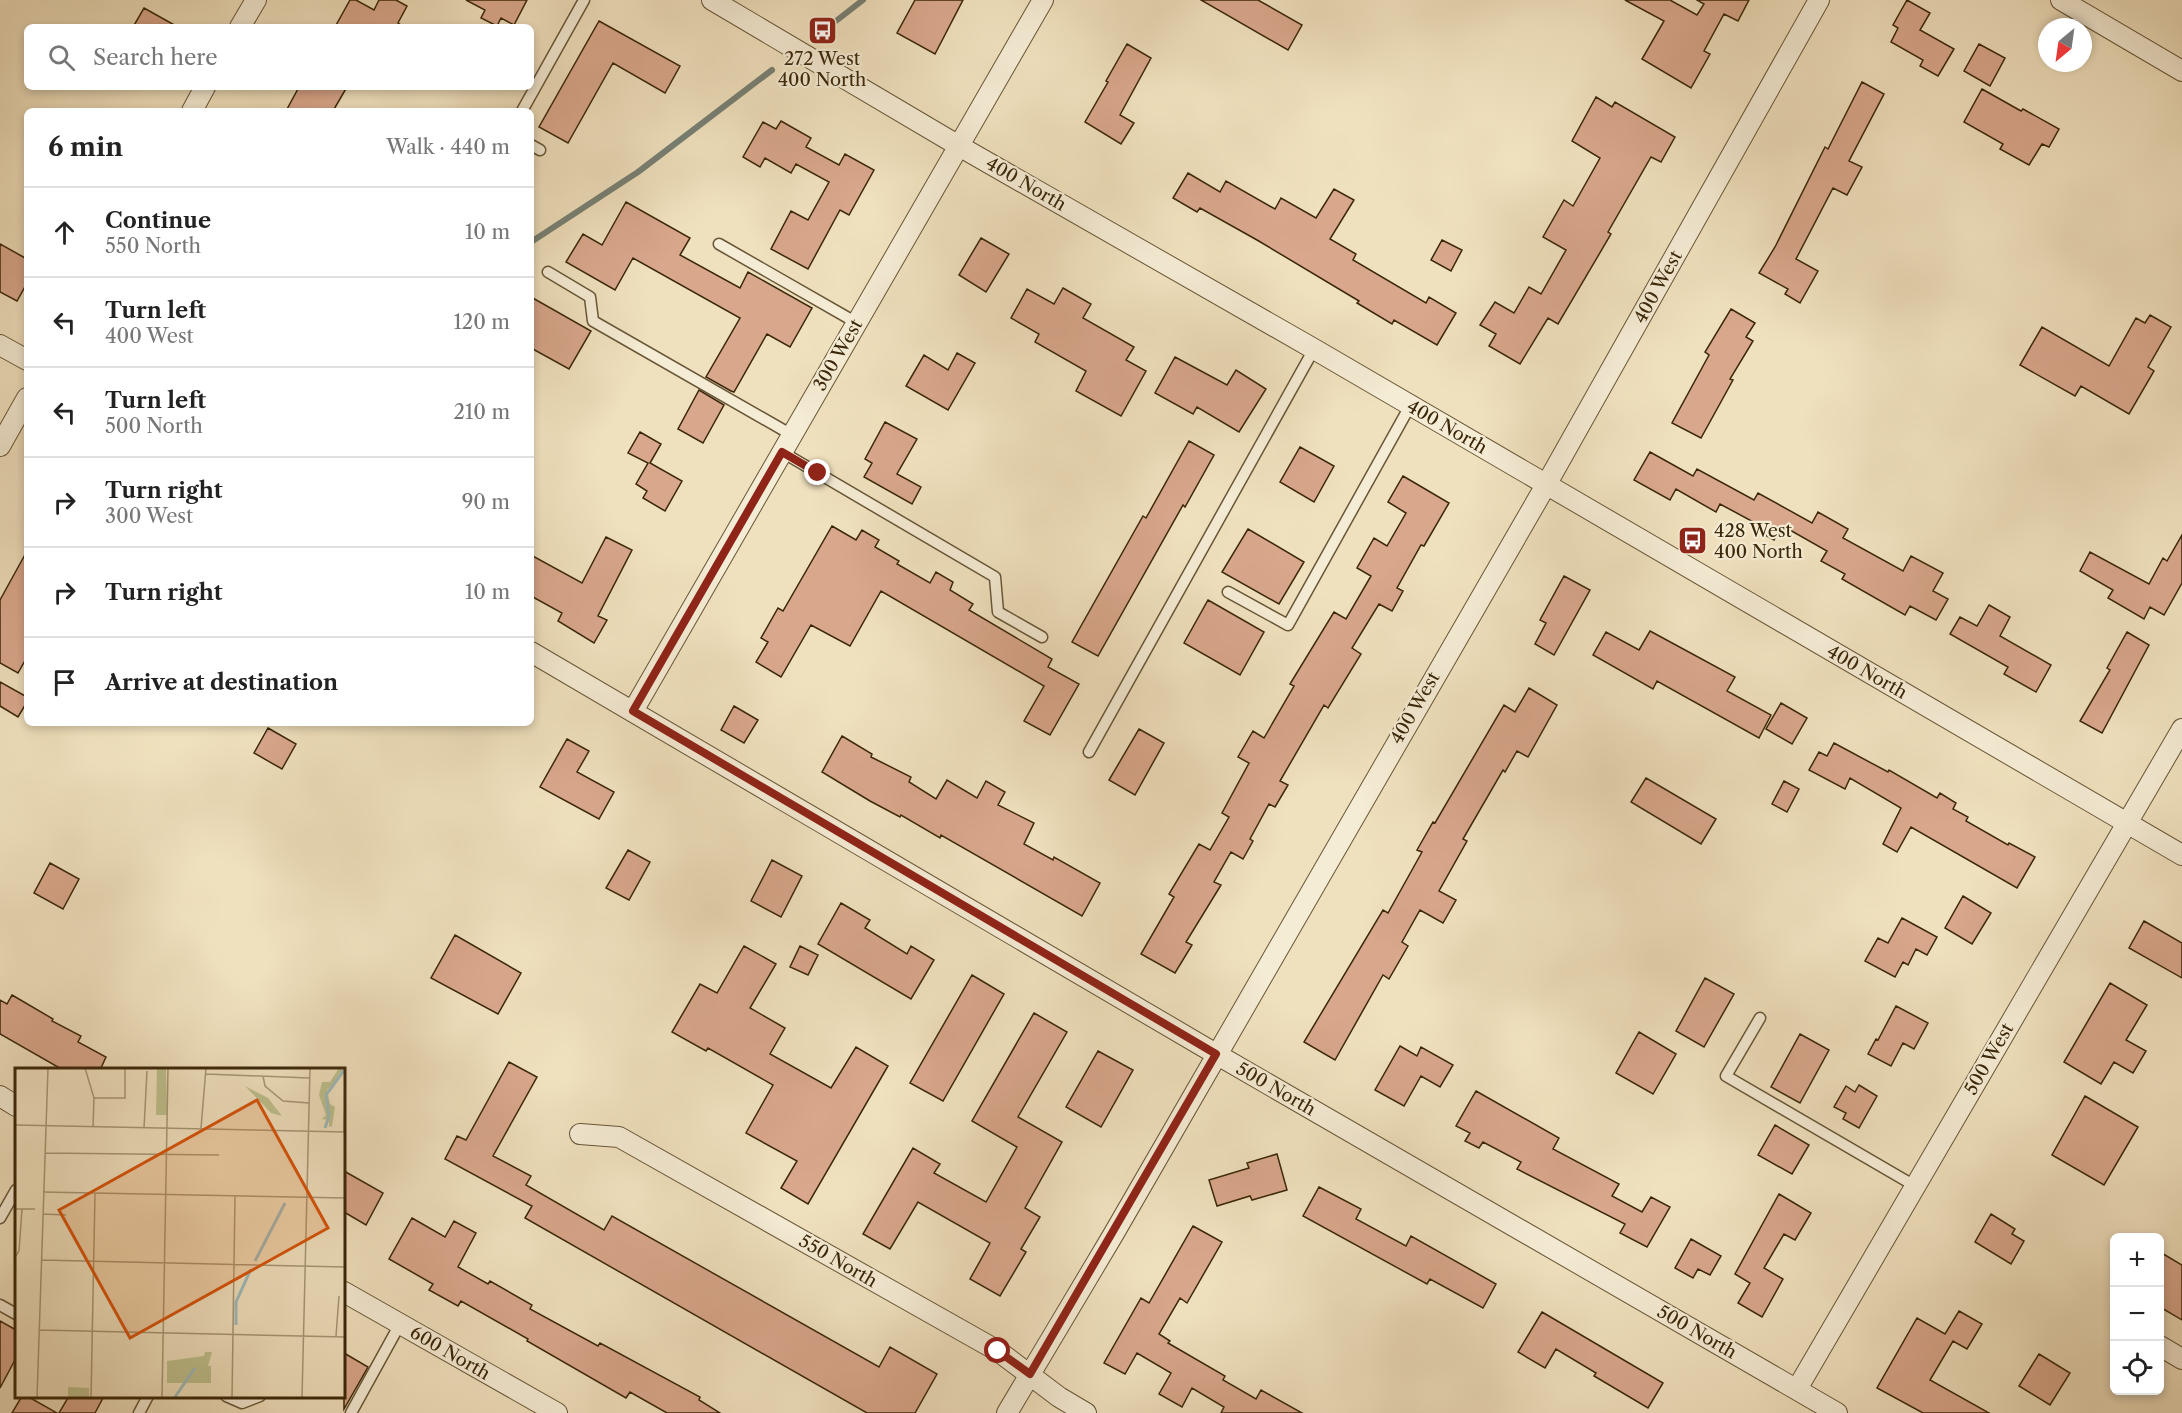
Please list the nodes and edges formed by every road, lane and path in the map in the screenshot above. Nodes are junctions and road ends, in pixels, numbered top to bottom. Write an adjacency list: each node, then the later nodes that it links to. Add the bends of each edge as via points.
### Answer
1 (255, 0): 7 (street)
2 (584, 0): 10 (lane)
3 (712, 0): 14 (street, 400 North)
4 (1043, 0): 14 (street, 300 West)
5 (1819, 0): 25 (street, 400 West)
6 (2061, 0): 8 (street)
7 (242, 24)
8 (2182, 71)
9 (204, 90): 12 (street)
10 (534, 90)
11 (534, 90): 13 (lane)
12 (194, 108)
13 (524, 108)
14 (959, 146): 17 (street, 300 West); 19 (street, 400 North)
15 (719, 244): 17 (lane)
16 (548, 272): 23 (lane, via 590,297 593,321)
17 (857, 322): 23 (street, 300 West)
18 (0, 345): 20 (street)
19 (1314, 349): 22 (street, 400 North); 31 (lane)
20 (24, 358)
21 (24, 403): 24 (street)
22 (1410, 406): 25 (street, 400 North); 26 (lane, via 1288,625)
23 (787, 444): 27 (lane, via 995,577 998,612); 29 (street, 300 West)
24 (0, 446)
25 (1546, 485): 32 (street, 400 North); 35 (street, 400 West)
26 (1228, 592)
27 (1042, 637)
28 (534, 654): 29 (street, 500 North)
29 (633, 711): 35 (street, 500 North)
30 (2182, 729): 32 (street, 500 West)
31 (1089, 752)
32 (2127, 824): 33 (street, 400 North); 39 (street, 500 West)
33 (2182, 855)
34 (1760, 1017): 39 (lane, via 1726,1076)
35 (1216, 1054): 48 (street, 400 West); 49 (street, 500 North)
36 (0, 1096): 37 (street)
37 (15, 1105)
38 (580, 1134): 48 (street, 550 North, via 618,1137 988,1345)
39 (1915, 1186): 49 (street, 500 West)
40 (15, 1192): 41 (lane)
41 (0, 1218)
42 (345, 1293): 45 (street, 600 North)
43 (0, 1305): 44 (lane)
44 (15, 1313)
45 (400, 1324): 54 (lane); 55 (street, 600 North)
46 (2164, 1348): 47 (street)
47 (2182, 1359)
48 (1030, 1374): 56 (street, 400 West); 57 (street, 550 North, via 1059,1398)
49 (1797, 1389): 58 (street, 500 North)
50 (147, 1398): 53 (lane)
51 (231, 1398): 52 (lane, via 242,1403)
52 (255, 1398)
53 (139, 1413)
54 (351, 1413)
55 (557, 1413)
56 (1007, 1413)
57 (1086, 1413)
58 (1838, 1413)

